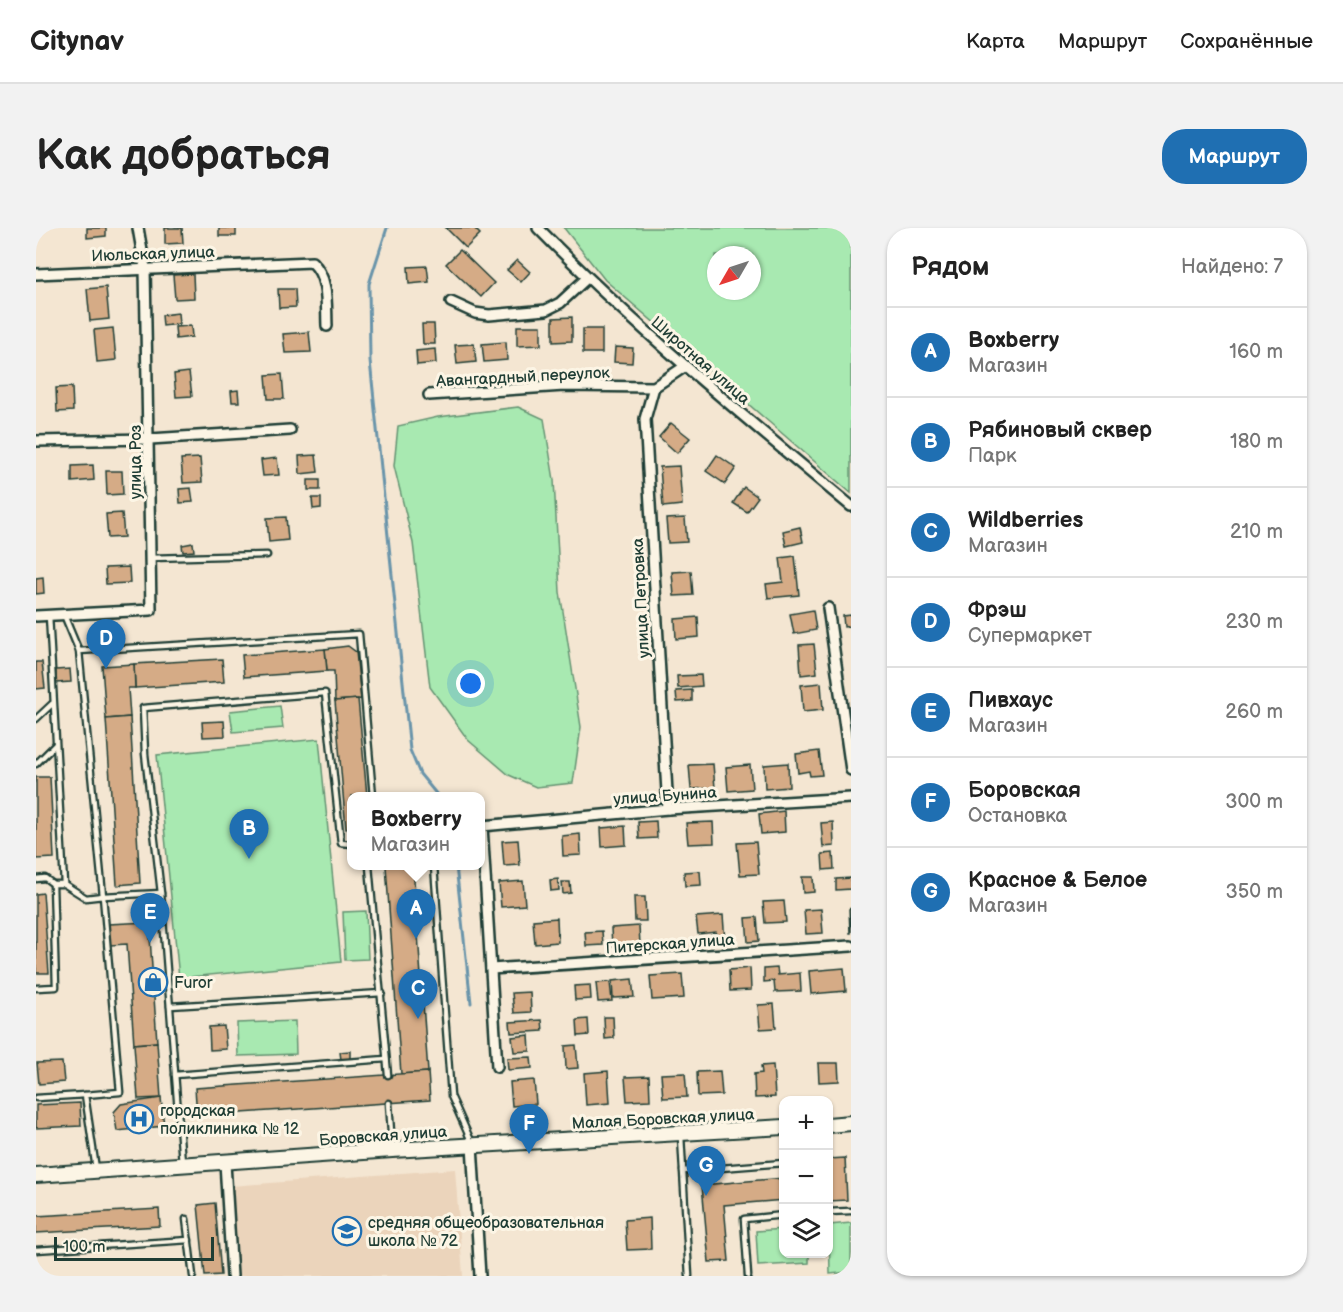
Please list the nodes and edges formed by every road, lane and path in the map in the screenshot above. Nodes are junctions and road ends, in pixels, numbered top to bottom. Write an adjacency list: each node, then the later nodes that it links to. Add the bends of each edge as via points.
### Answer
1 (138, 228): 3 (street, улица Роз)
2 (538, 228): 5 (street, Широтная улица)
3 (145, 268): 4 (street, Июльская улица); 7 (street, Июльская улица, via 312,262 325,283); 12 (street, улица Роз)
4 (36, 274)
5 (587, 278): 6 (street, via 560,303 546,310 489,315); 8 (street, Широтная улица)
6 (450, 302)
7 (327, 326)
8 (684, 367): 9 (street); 14 (street, Широтная улица)
9 (654, 387): 10 (street, Авангардный переулок, via 564,386); 29 (street, улица Петровка, via 645,419)
10 (429, 395)
11 (290, 430): 12 (street)
12 (150, 439): 13 (street); 16 (street, улица Роз)
13 (36, 441)
14 (851, 506)
15 (267, 555): 16 (lane)
16 (150, 558): 19 (street, улица Роз, via 151,610)
17 (828, 608): 26 (street)
18 (49, 615): 19 (street); 20 (street); 22 (lane)
19 (64, 615): 21 (lane)
20 (36, 616)
21 (79, 651): 27 (lane, via 358,634); 39 (lane)
22 (52, 704): 23 (lane); 24 (lane)
23 (36, 719)
24 (55, 745): 25 (lane); 37 (lane)
25 (36, 764)
26 (851, 770)
27 (373, 792)
28 (851, 798): 29 (street, улица Бунина)
29 (668, 809): 30 (street, улица Бунина)
30 (485, 826)
31 (347, 844): 38 (lane, via 341,843 325,693 143,708)
32 (369, 870): 43 (lane)
33 (434, 870): 56 (lane, via 451,1096)
34 (485, 870): 41 (street)
35 (36, 879): 36 (lane, via 45,878)
36 (53, 884): 37 (lane); 42 (lane, via 57,987)
37 (64, 884): 39 (lane, via 86,898)
38 (161, 893): 39 (lane); 44 (lane)
39 (104, 896): 49 (lane, via 120,1092)
40 (851, 946): 41 (street, Питерская улица)
41 (491, 969): 46 (street)
42 (36, 988)
43 (382, 993): 44 (lane); 45 (lane)
44 (170, 1006): 47 (lane)
45 (386, 1059): 47 (lane); 48 (lane)
46 (497, 1067)
47 (175, 1075): 60 (lane)
48 (388, 1075)
49 (85, 1095): 50 (lane); 61 (lane)
50 (36, 1098)
51 (389, 1103): 57 (lane)
52 (851, 1123): 53 (street)
53 (833, 1125)
54 (779, 1127): 55 (street, Малая Боровская улица)
55 (681, 1133): 56 (street, Малая Боровская улица); 62 (lane)
56 (472, 1145): 57 (street, Боровская улица); 72 (street)
57 (392, 1150): 58 (street, Боровская улица)
58 (225, 1163): 60 (street, Боровская улица); 71 (street)
59 (779, 1163): 62 (lane)
60 (182, 1166): 61 (street, Боровская улица)
61 (96, 1171): 63 (street, Боровская улица)
62 (683, 1171): 73 (lane)
63 (36, 1175)
64 (850, 1211): 65 (lane)
65 (833, 1212)
66 (779, 1215): 74 (lane, via 744,1219)
67 (186, 1219): 68 (lane)
68 (189, 1240): 69 (lane); 70 (lane)
69 (36, 1250)
70 (193, 1276)
71 (232, 1276)
72 (480, 1276)
73 (688, 1276)
74 (748, 1276)

